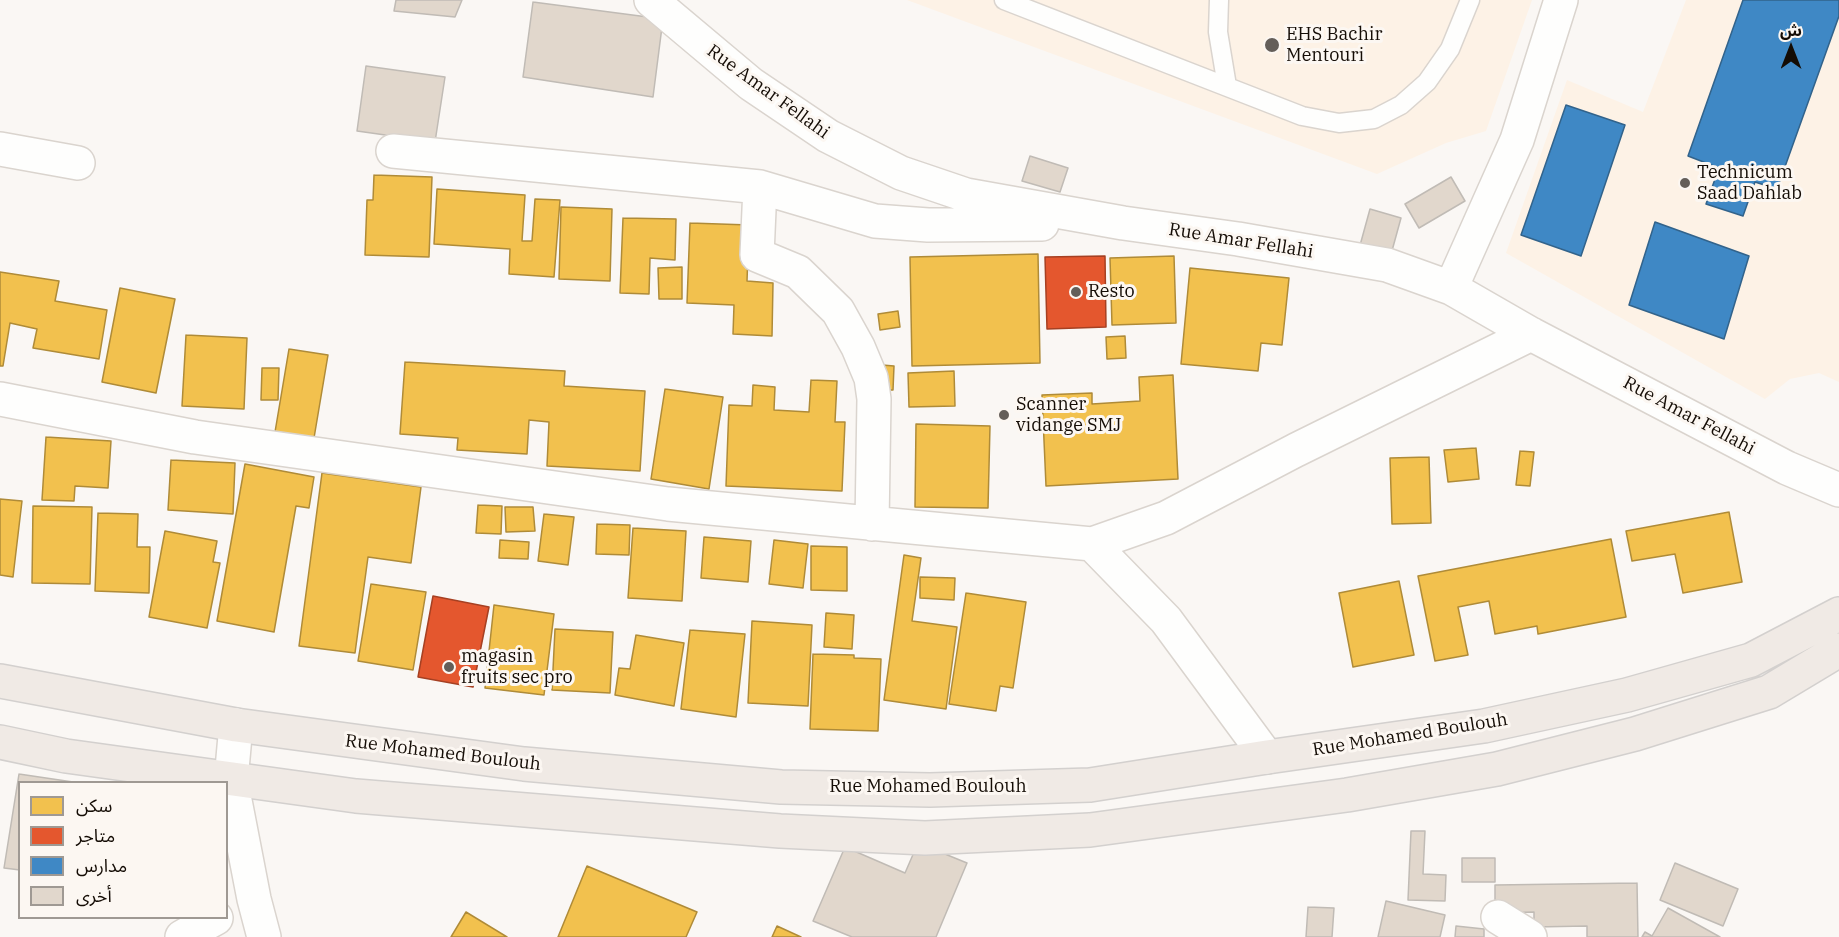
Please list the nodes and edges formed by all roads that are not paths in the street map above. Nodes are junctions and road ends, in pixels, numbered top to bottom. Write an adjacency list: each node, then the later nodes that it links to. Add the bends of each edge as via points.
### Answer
1 (651, 0): 11 (street, Rue Amar Fellahi, via 751,84 828,136 901,173 966,195)
2 (1004, 0): 6 (lane)
3 (1219, 0): 6 (lane, via 1218,32)
4 (1470, 0): 6 (lane, via 1450,49 1428,82 1401,105 1374,119 1339,123 1302,116)
5 (1561, 0): 12 (street, via 1517,140)
6 (1227, 86)
7 (0, 149): 9 (street)
8 (393, 151): 10 (street)
9 (78, 163)
10 (760, 187): 11 (street, via 876,221 928,225); 16 (street, via 757,255 798,272 838,311 871,378)
11 (1123, 223): 12 (street, Rue Amar Fellahi, via 1388,265)
12 (1451, 288): 13 (street, Rue Amar Fellahi)
13 (1531, 334): 15 (street, Rue Amar Fellahi, via 1787,468); 17 (street, via 1166,518)
14 (0, 399): 16 (street, via 206,439 668,504)
15 (1839, 490)
16 (872, 524): 17 (street)
17 (1092, 544): 23 (street, via 1166,620)
18 (1839, 614): 23 (main road, Rue Mohamed Boulouh, via 1751,660 1627,695 1484,726)
19 (1839, 650): 24 (main road, via 1769,692 1635,734 1497,769 1311,800 1090,830 925,838 780,831 356,796)
20 (0, 681): 21 (main road, Rue Mohamed Boulouh)
21 (236, 725): 23 (main road, Rue Mohamed Boulouh, via 524,764 781,787 930,790 1090,785); 24 (street)
22 (0, 742): 24 (main road, via 66,756)
23 (1267, 757)
24 (231, 780): 25 (street)
25 (240, 905): 29 (street)
26 (1498, 917): 30 (street)
27 (214, 919): 28 (street)
28 (182, 937)
29 (264, 937)
30 (1530, 937)

